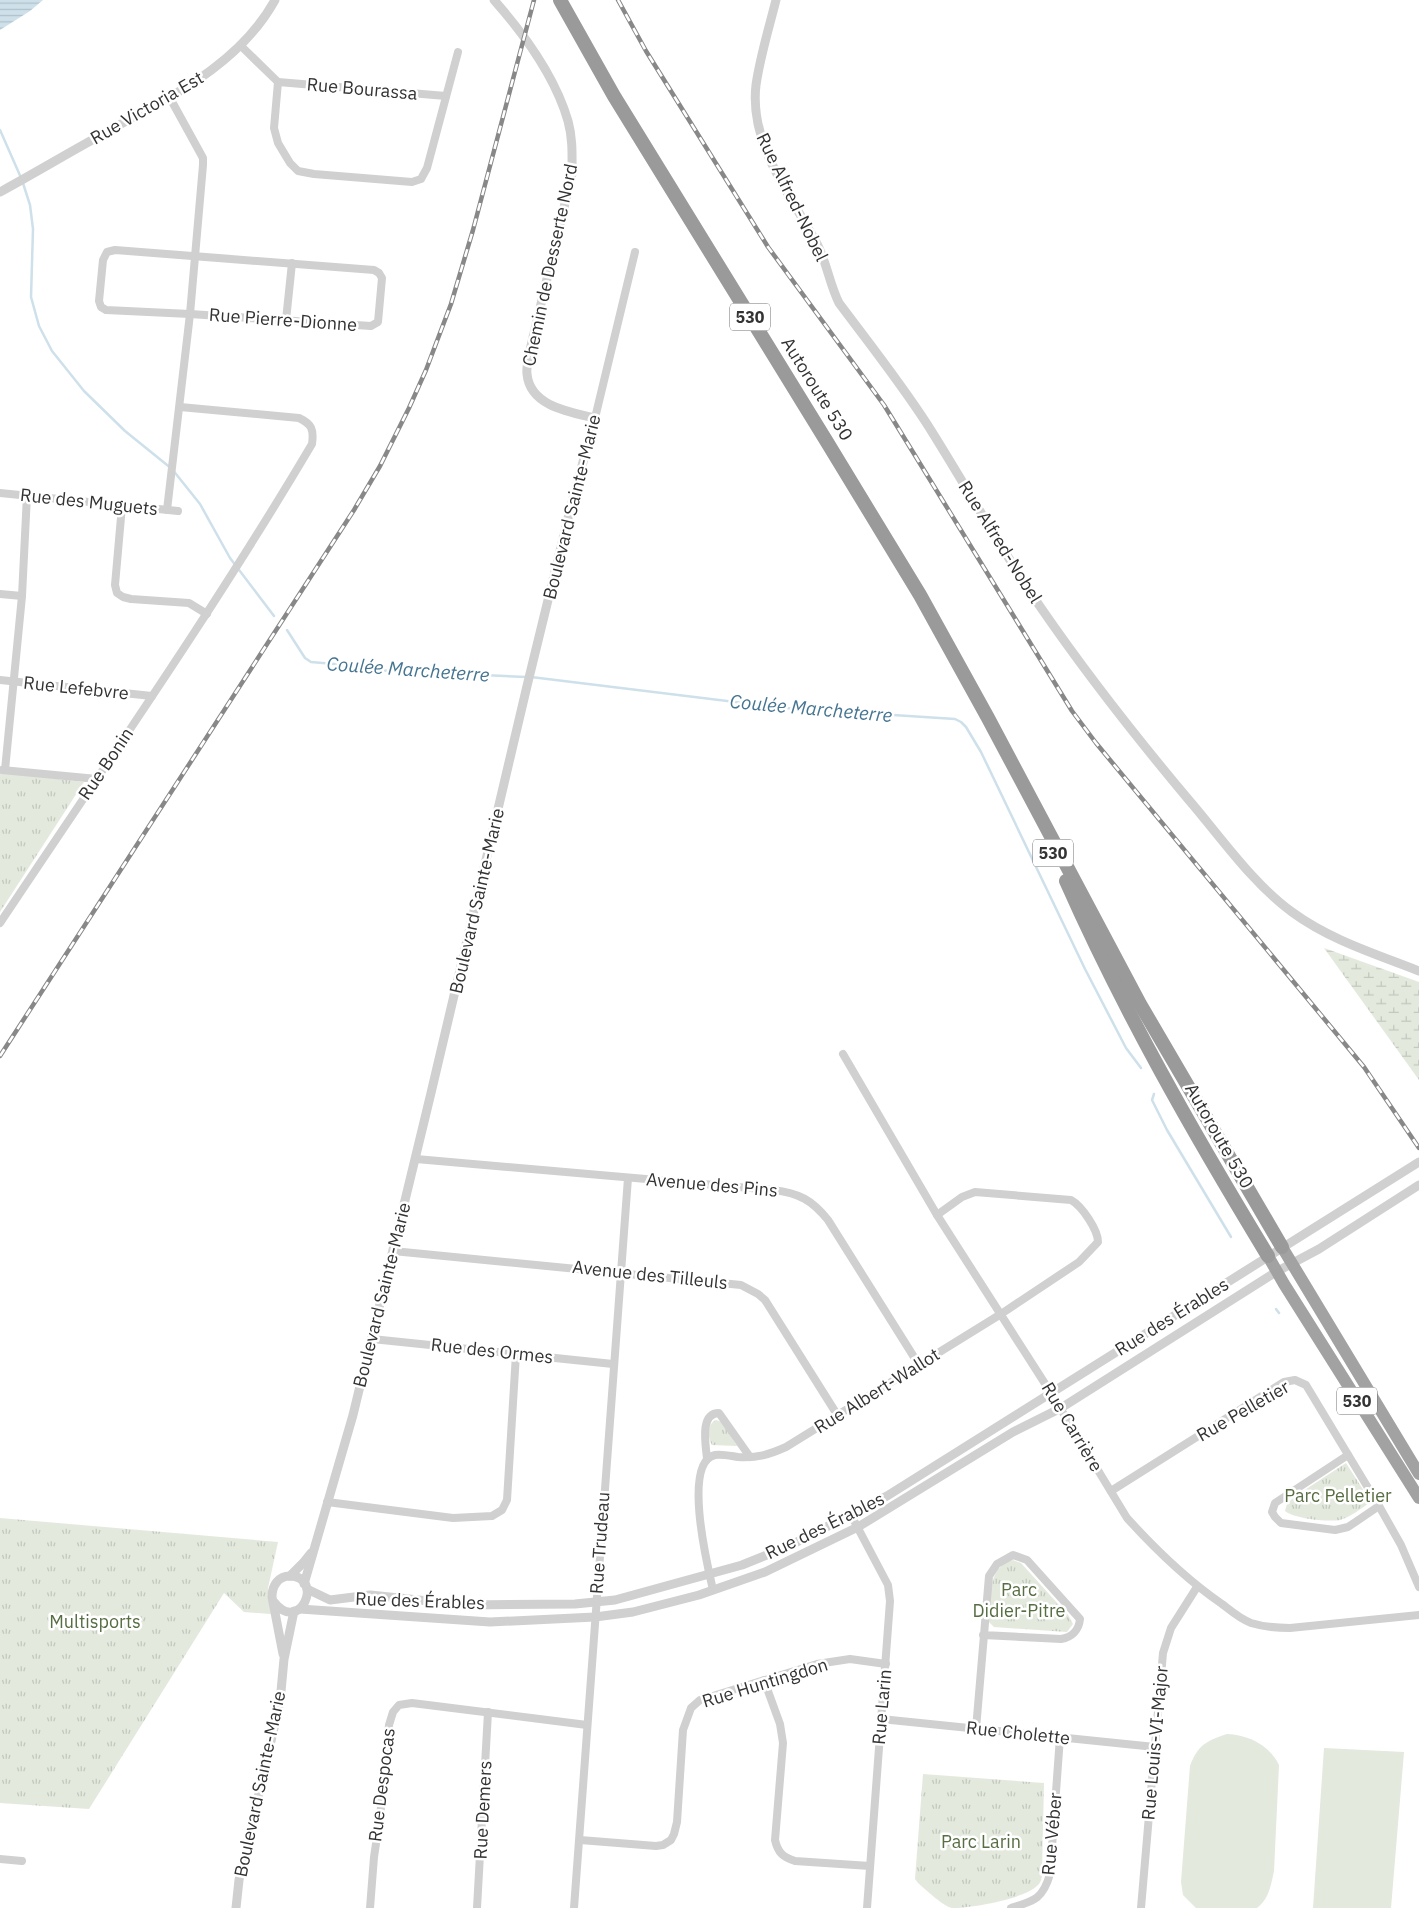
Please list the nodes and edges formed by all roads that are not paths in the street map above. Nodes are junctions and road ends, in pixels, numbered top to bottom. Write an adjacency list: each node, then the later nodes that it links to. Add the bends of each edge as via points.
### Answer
1 (275, 0): 5 (street, Rue Victoria Est)
2 (494, 0): 17 (street, Chemin de Desserte Nord, via 545,69 568,120 572,146 572,174 530,350 527,373 530,388 557,408)
3 (560, 0): 30 (highway, Autoroute 530 / 530, via 614,96 907,574)
4 (776, 0): 33 (street, Rue Alfred-Nobel, via 756,86 758,127 768,156 817,244 839,303 927,424 1038,604 1154,758 1271,894 1311,926)
5 (240, 45): 7 (street); 9 (street, Rue Victoria Est, via 217,67)
6 (458, 52): 8 (street)
7 (278, 82): 8 (street, Rue Bourassa); 8 (street, via 274,128 278,143 298,172 314,174 412,182 422,179 428,168)
8 (446, 96)
9 (170, 98): 10 (street, Rue Victoria Est); 12 (street, via 202,158)
10 (0, 192)
11 (635, 252): 17 (street, Boulevard Sainte-Marie)
12 (195, 256): 13 (street, Rue Pierre-Dionne); 14 (street); 14 (street, Rue Pierre-Dionne, via 109,251 103,260 99,299 106,310)
13 (292, 263): 15 (street); 15 (street, Rue Pierre-Dionne, via 378,271 382,278 378,321 372,326)
14 (190, 314): 15 (street, Rue Pierre-Dionne); 16 (street)
15 (286, 320)
16 (180, 407): 21 (street); 25 (street, Rue Bonin, via 299,418 310,423 314,432 312,444)
17 (595, 418): 35 (street, Boulevard Sainte-Marie, via 527,686)
18 (0, 492): 19 (street, Rue des Muguets)
19 (27, 495): 20 (street, Rue des Muguets); 24 (street)
20 (122, 506): 21 (street, Rue des Muguets); 25 (street, via 117,593 131,599 189,603)
21 (167, 510): 22 (street, Rue des Muguets)
22 (178, 511)
23 (0, 594): 24 (street)
24 (22, 596): 27 (street)
25 (207, 614): 28 (street, Rue Bonin)
26 (0, 680): 27 (street, Rue Lefebvre)
27 (13, 681): 28 (street, Rue Lefebvre); 29 (street)
28 (152, 696): 31 (street, Rue Bonin)
29 (2, 770): 31 (street)
30 (1019, 776): 40 (highway, Autoroute 530 / 530, via 1140,1004); 42 (highway, Autoroute 530 / 530, via 1087,930 1139,1034 1194,1134)
31 (97, 779): 32 (street, Rue Bonin)
32 (0, 923)
33 (1419, 971)
34 (843, 1054): 39 (street, Rue Carrière)
35 (416, 1159): 37 (street, Avenue des Pins); 41 (street, Boulevard Sainte-Marie)
36 (1419, 1162): 40 (street, Rue des Érables)
37 (628, 1178): 44 (street, Rue Trudeau); 50 (street, Avenue des Pins, via 773,1190 805,1199 828,1220)
38 (1419, 1185): 43 (street, Rue des Érables, via 1319,1249)
39 (937, 1215): 46 (street, Rue Carrière); 46 (street, Rue Albert-Wallot, via 975,1192 1072,1200 1095,1230 1098,1242 1086,1256)
40 (1282, 1247): 42 (street, Rue des Érables); 43 (highway, Autoroute 530 / 530)
41 (393, 1251): 44 (street, Avenue des Tilleuls); 47 (street, Boulevard Sainte-Marie)
42 (1268, 1256): 45 (highway, Autoroute 530 / 530); 51 (street, Rue des Érables)
43 (1291, 1263): 45 (street, Rue des Érables); 57 (highway, Autoroute 530 / 530)
44 (620, 1272): 49 (street, Rue Trudeau); 53 (street, Avenue des Tilleuls, via 734,1283 758,1294 771,1308)
45 (1276, 1272): 52 (street, Rue des Érables); 59 (highway, Autoroute 530 / 530)
46 (1001, 1314): 50 (street, Rue Albert-Wallot); 51 (street, Rue Carrière)
47 (372, 1339): 48 (street, Rue des Ormes); 60 (street, Boulevard Sainte-Marie)
48 (516, 1354): 49 (street, Rue des Ormes); 60 (street, via 507,1500 502,1510 492,1516 453,1518)
49 (613, 1364): 72 (street, Rue Trudeau)
50 (920, 1365): 53 (street, Rue Albert-Wallot)
51 (1052, 1393): 52 (street, Rue Carrière); 62 (street, Rue des Érables)
52 (1060, 1408): 58 (street, Rue Carrière); 63 (street, Rue des Érables, via 1013,1432)
53 (838, 1416): 55 (street, Rue Albert-Wallot, via 786,1446 761,1457)
54 (1348, 1455): 58 (street, Rue Pelletier, via 1306,1385 1294,1380 1284,1382); 61 (street, Rue Pelletier); 61 (street, via 1275,1504 1272,1512 1275,1518 1281,1524 1335,1530 1348,1527)
55 (750, 1457): 56 (street, Rue Albert-Wallot, via 717,1455); 56 (street, via 725,1420 716,1413 706,1423)
56 (707, 1460): 65 (street, via 703,1465 699,1514)
57 (1419, 1474)
58 (1111, 1491): 68 (street, Rue Carrière, via 1127,1518 1143,1536)
59 (1419, 1498)
60 (327, 1502): 64 (street, Boulevard Sainte-Marie)
61 (1379, 1506): 69 (street, Rue Pelletier)
62 (851, 1515): 63 (street, Rue Larin); 65 (street, Rue des Érables, via 790,1546)
63 (858, 1527): 70 (street, Rue des Érables, via 765,1572); 78 (street, Rue Larin, via 888,1584)
64 (314, 1548): 66 (street, Boulevard Sainte-Marie); 67 (street, Boulevard Sainte-Marie)
65 (710, 1575): 70 (street); 72 (street, Rue des Érables)
66 (290, 1576): 67 (street, via 300,1579); 71 (street, Boulevard Sainte-Marie, via 274,1585)
67 (306, 1586): 72 (street, Rue des Érables, via 330,1600 370,1595 467,1605); 73 (street, Boulevard Sainte-Marie, via 307,1600)
68 (1197, 1587): 74 (street, Rue Carrière, via 1236,1615 1271,1628); 85 (street, Rue Louis-VI-Major, via 1171,1628 1163,1652)
69 (1419, 1587)
70 (713, 1590): 75 (street, Rue des Érables, via 633,1612)
71 (274, 1602): 73 (street, via 283,1611); 77 (street, Boulevard Sainte-Marie)
72 (596, 1603): 75 (street, Rue Trudeau)
73 (297, 1610): 75 (street, Rue des Érables, via 490,1622); 77 (street, Boulevard Sainte-Marie)
74 (1419, 1615)
75 (595, 1618): 82 (street, Rue Trudeau)
76 (983, 1635): 76 (street, via 1069,1638 1080,1619 1027,1560 1013,1555 997,1564 989,1576); 83 (street)
77 (284, 1659): 90 (street, Boulevard Sainte-Marie, via 280,1702 239,1880)
78 (886, 1664): 79 (street, Rue Huntingdon, via 834,1661); 81 (street, Rue Larin)
79 (764, 1680): 86 (street, Rue Huntingdon, via 700,1700 691,1708 684,1730 677,1822 671,1840 656,1846); 89 (street, via 780,1724 783,1743 775,1840 778,1851 784,1858 794,1861)
80 (488, 1712): 82 (street, Rue Despocas); 91 (street, Rue Despocas, via 412,1703 398,1705 393,1712); 92 (street, Rue Demers)
81 (881, 1719): 83 (street, Rue Cholette); 89 (street, Rue Larin)
82 (587, 1725): 86 (street, Rue Trudeau)
83 (976, 1729): 84 (street, Rue Cholette)
84 (1060, 1737): 85 (street, Rue Cholette); 95 (street, Rue Véber, via 1050,1874 1039,1898)
85 (1155, 1747): 96 (street, Rue Louis-VI-Major)
86 (580, 1840): 93 (street, Rue Trudeau)
87 (0, 1859): 88 (street)
88 (22, 1861)
89 (870, 1866): 94 (street, Rue Larin)
90 (236, 1908)
91 (370, 1908)
92 (477, 1908)
93 (574, 1908)
94 (867, 1908)
95 (1011, 1908)
96 (1141, 1908)

